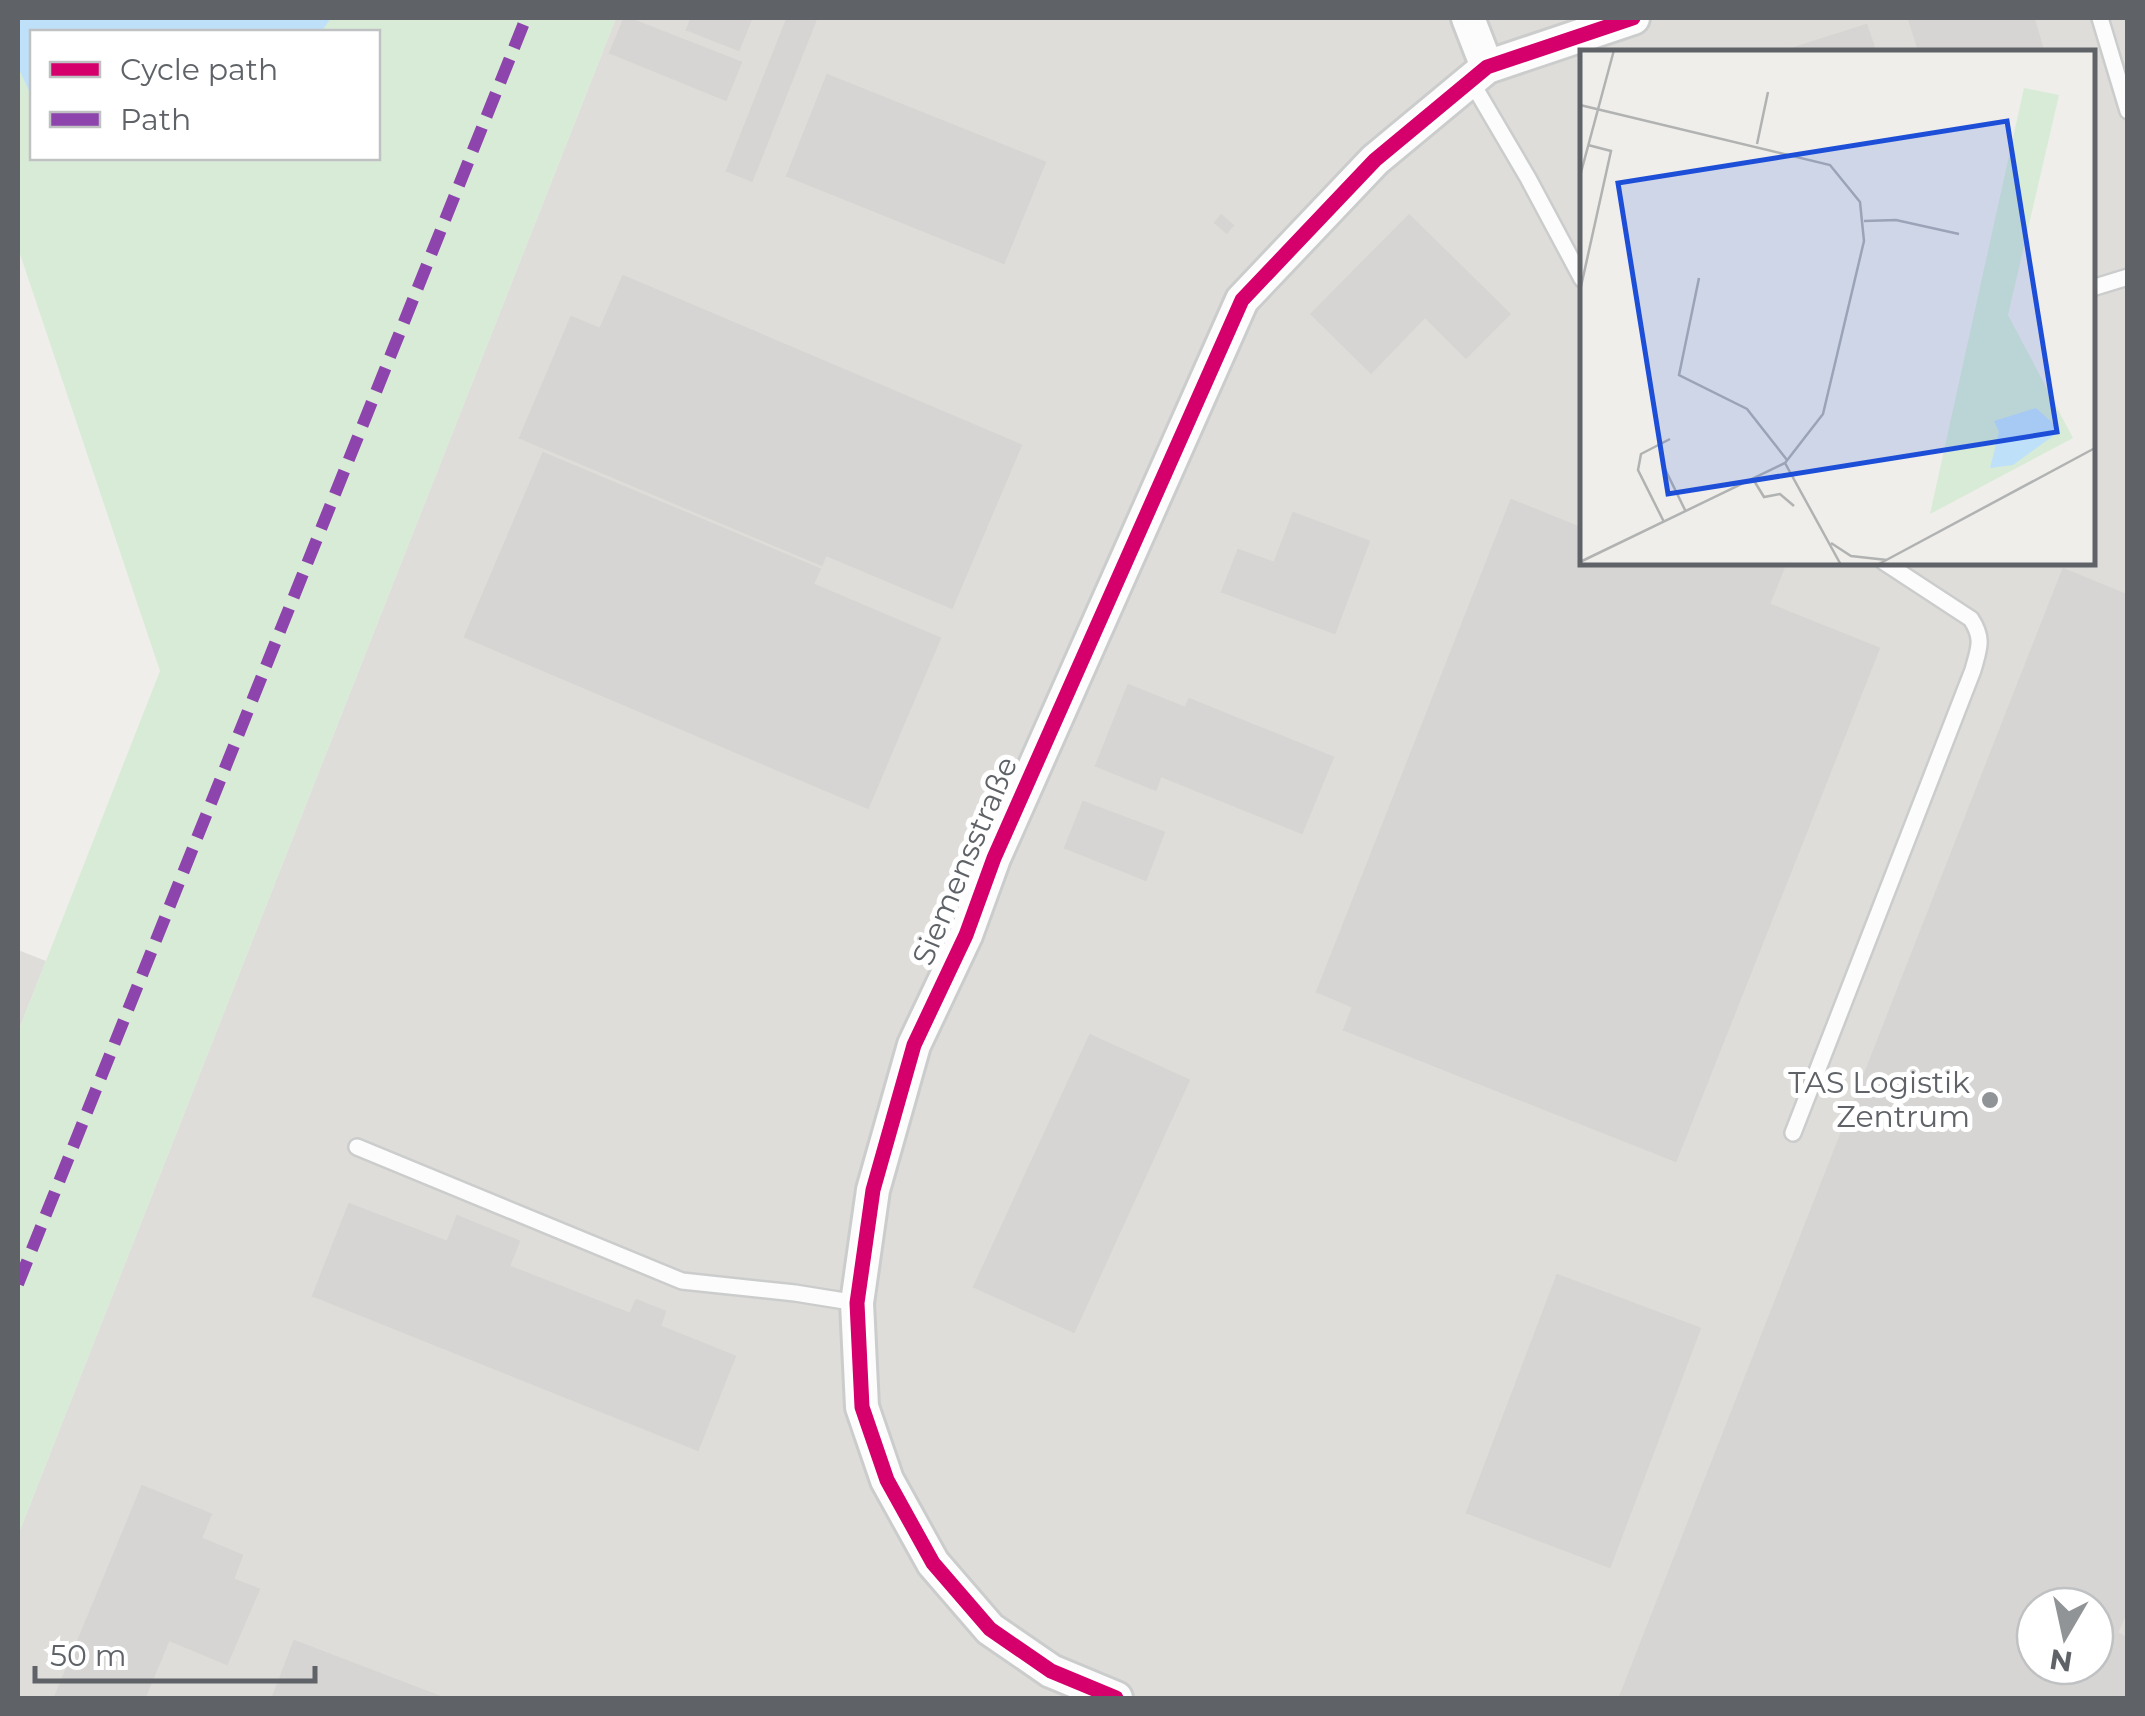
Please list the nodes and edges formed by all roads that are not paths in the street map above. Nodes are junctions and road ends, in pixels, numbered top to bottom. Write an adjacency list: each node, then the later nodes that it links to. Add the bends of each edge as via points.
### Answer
1 (1468, 18): 4 (street)
2 (1633, 18): 4 (street)
3 (2100, 18): 5 (lane)
4 (1479, 74): 6 (lane); 12 (street, Siemensstraße, via 1375,160 1242,300 914,1045 874,1190)
5 (2128, 112)
6 (1580, 275)
7 (2128, 277): 8 (lane)
8 (2095, 287)
9 (1889, 565): 10 (lane, via 1971,619 1980,642)
10 (1794, 1133)
11 (357, 1147): 12 (lane, via 682,1281)
12 (857, 1303): 13 (street, Siemensstraße, via 862,1407 887,1480 933,1563 990,1630 1051,1671)
13 (1116, 1698)

